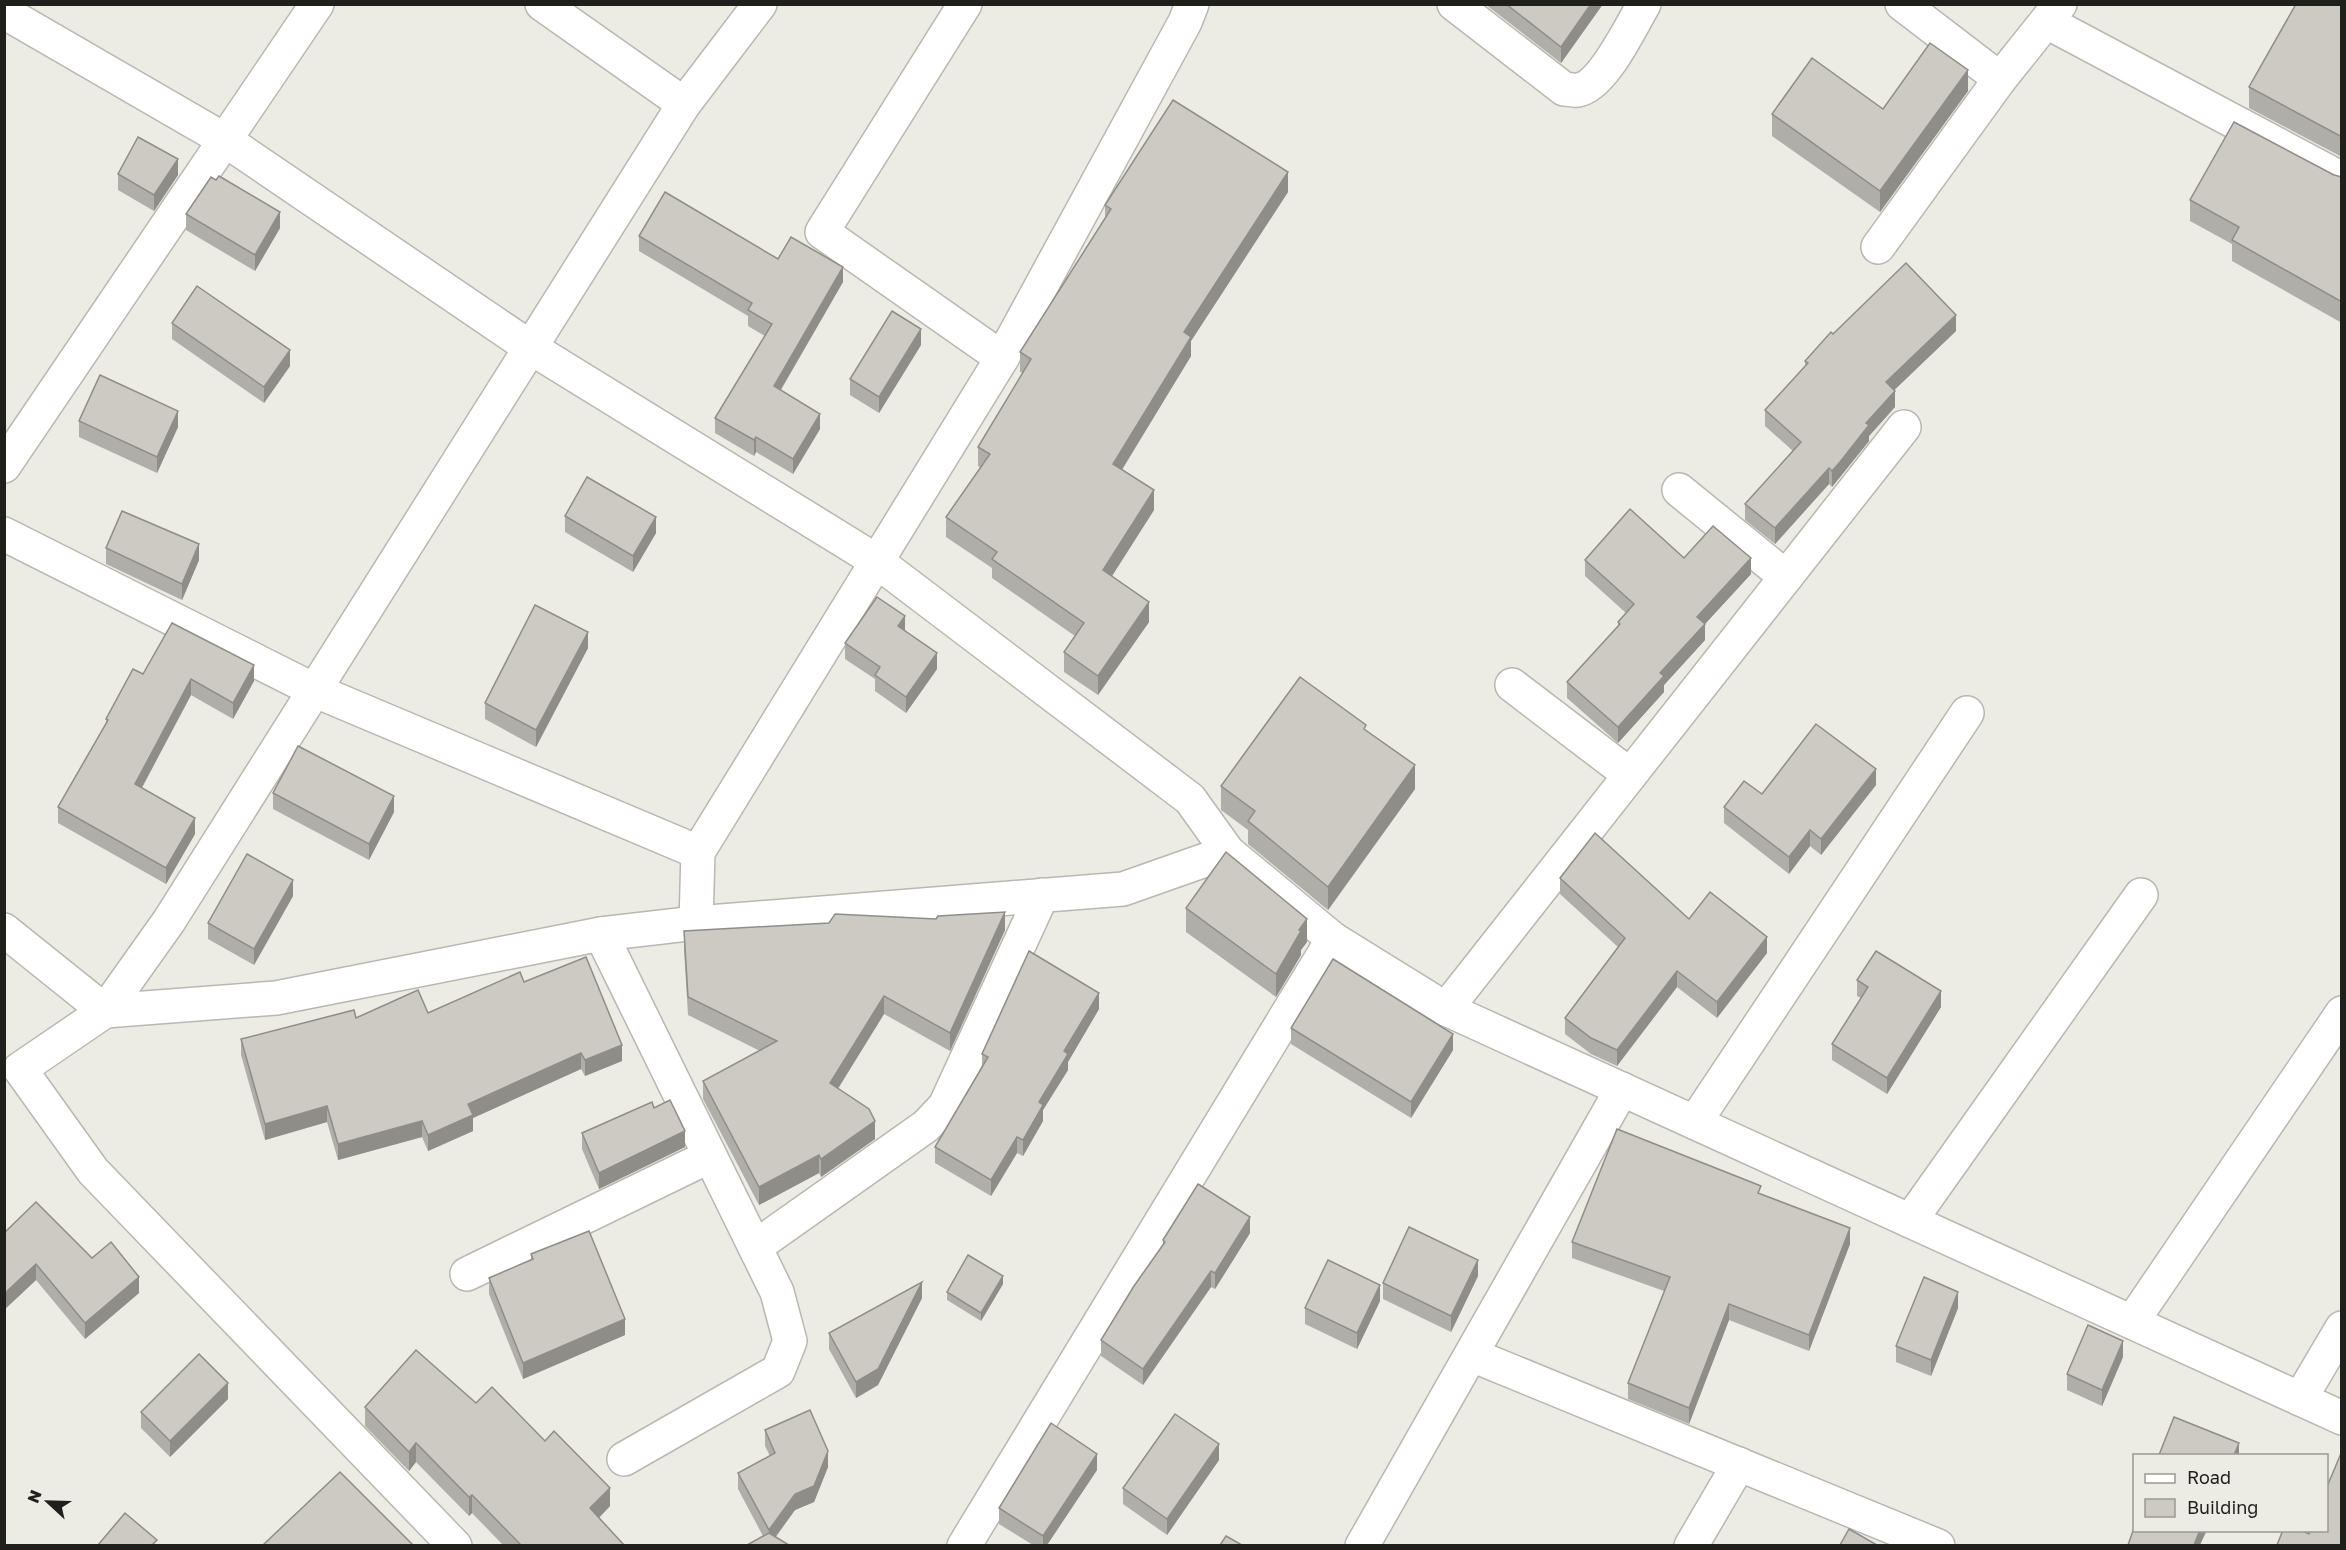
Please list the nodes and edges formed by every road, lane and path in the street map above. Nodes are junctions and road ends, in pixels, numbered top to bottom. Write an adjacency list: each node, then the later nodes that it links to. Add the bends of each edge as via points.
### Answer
1 (317, 4): 13 (street)
2 (542, 4): 12 (street)
3 (760, 4): 12 (street)
4 (965, 4): 17 (street, via 822,232)
5 (1192, 4): 17 (street)
6 (1454, 4): 7 (street, via 1564,89 1579,90 1603,72)
7 (1644, 4)
8 (1902, 4): 11 (street)
9 (4, 12): 13 (street)
10 (2054, 13): 11 (street); 14 (street)
11 (2000, 79): 15 (street)
12 (684, 104): 16 (street)
13 (225, 140): 16 (street); 19 (street)
14 (2342, 179)
15 (1878, 247)
16 (531, 348): 22 (street); 25 (street)
17 (1002, 358): 22 (street)
18 (1904, 427): 23 (street)
19 (4, 466)
20 (1679, 490): 23 (street)
21 (4, 534): 25 (street)
22 (875, 560): 28 (street); 29 (street, via 1190,799)
23 (1786, 577): 27 (street)
24 (1512, 685): 27 (street)
25 (316, 691): 28 (street); 37 (street, via 169,921)
26 (1968, 713): 41 (street)
27 (1630, 775): 36 (street)
28 (698, 852): 32 (street)
29 (1228, 852): 31 (street, via 1123,889); 35 (street)
30 (2141, 895): 43 (street)
31 (1042, 896): 32 (street); 44 (street, via 945,1106 926,1126)
32 (696, 923): 34 (street)
33 (4, 930): 37 (street)
34 (601, 934): 37 (street, via 276,998); 42 (street)
35 (1333, 939): 36 (street); 54 (street)
36 (1446, 1009): 40 (street)
37 (105, 1011): 39 (street)
38 (2342, 1013): 46 (street)
39 (12, 1075): 53 (street, via 93,1171)
40 (1622, 1089): 41 (street); 48 (street)
41 (1695, 1122): 43 (street)
42 (710, 1156): 44 (street); 45 (street)
43 (1910, 1221): 46 (street)
44 (755, 1247): 51 (street, via 777,1292 790,1341 778,1371)
45 (467, 1274)
46 (2132, 1322): 49 (street)
47 (2342, 1328): 49 (street)
48 (1472, 1355): 52 (street); 55 (street)
49 (2300, 1399): 50 (street)
50 (2342, 1418)
51 (624, 1460)
52 (1739, 1464): 56 (street); 57 (street)
53 (455, 1545)
54 (964, 1545)
55 (1362, 1545)
56 (1691, 1545)
57 (1938, 1545)

